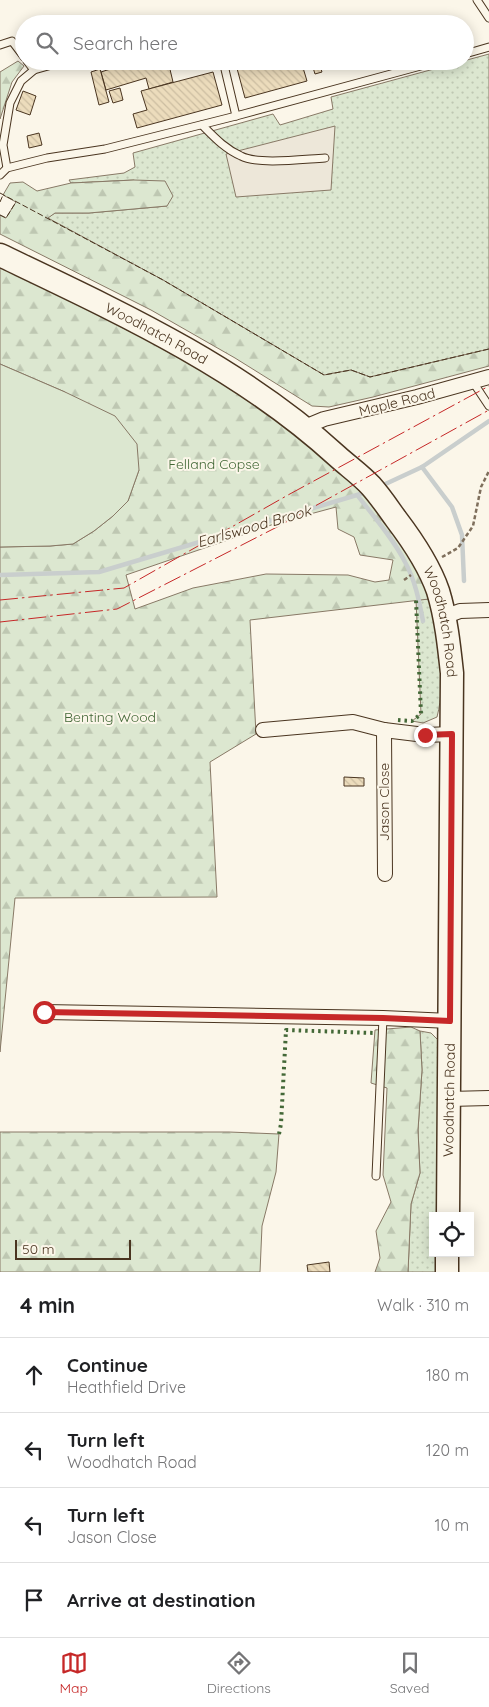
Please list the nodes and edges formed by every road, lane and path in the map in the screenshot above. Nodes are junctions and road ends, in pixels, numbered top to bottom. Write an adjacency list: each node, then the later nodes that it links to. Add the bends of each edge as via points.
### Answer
1 (477, 0): 2 (lane)
2 (489, 18)
3 (0, 45): 4 (lane, via 12,41)
4 (15, 45)
5 (489, 47): 6 (lane)
6 (474, 51)
7 (34, 70): 13 (lane, via 21,81 10,103 3,145)
8 (225, 70): 10 (lane)
9 (406, 70): 10 (lane)
10 (236, 116): 11 (lane)
11 (202, 125): 12 (lane, via 242,158 265,161); 13 (lane, via 105,149)
12 (325, 158)
13 (7, 168): 14 (lane)
14 (0, 174)
15 (0, 255): 19 (main road, Woodhatch Road, via 84,295 192,353 250,387)
16 (489, 377): 17 (street, Maple Road)
17 (473, 382): 18 (lane); 19 (street, Maple Road, via 324,419)
18 (489, 406)
19 (307, 428): 23 (main road, Woodhatch Road, via 376,493 409,536 437,590)
20 (489, 471): 21 (path, via 481,488 473,526)
21 (458, 548)
22 (489, 610): 23 (street, via 460,611)
23 (444, 617): 26 (main road, Woodhatch Road, via 452,673)
24 (263, 730): 25 (street, via 353,722)
25 (384, 730): 26 (street, via 425,735); 27 (street, Jason Close)
26 (452, 734): 30 (main road, Woodhatch Road)
27 (384, 874)
28 (44, 1012): 29 (street)
29 (383, 1018): 30 (street); 33 (lane)
30 (450, 1021): 32 (main road, Woodhatch Road)
31 (489, 1098): 32 (street)
32 (449, 1099): 34 (main road, Woodhatch Road)
33 (376, 1176)
34 (448, 1212)
35 (447, 1257): 36 (main road)
36 (447, 1272)

